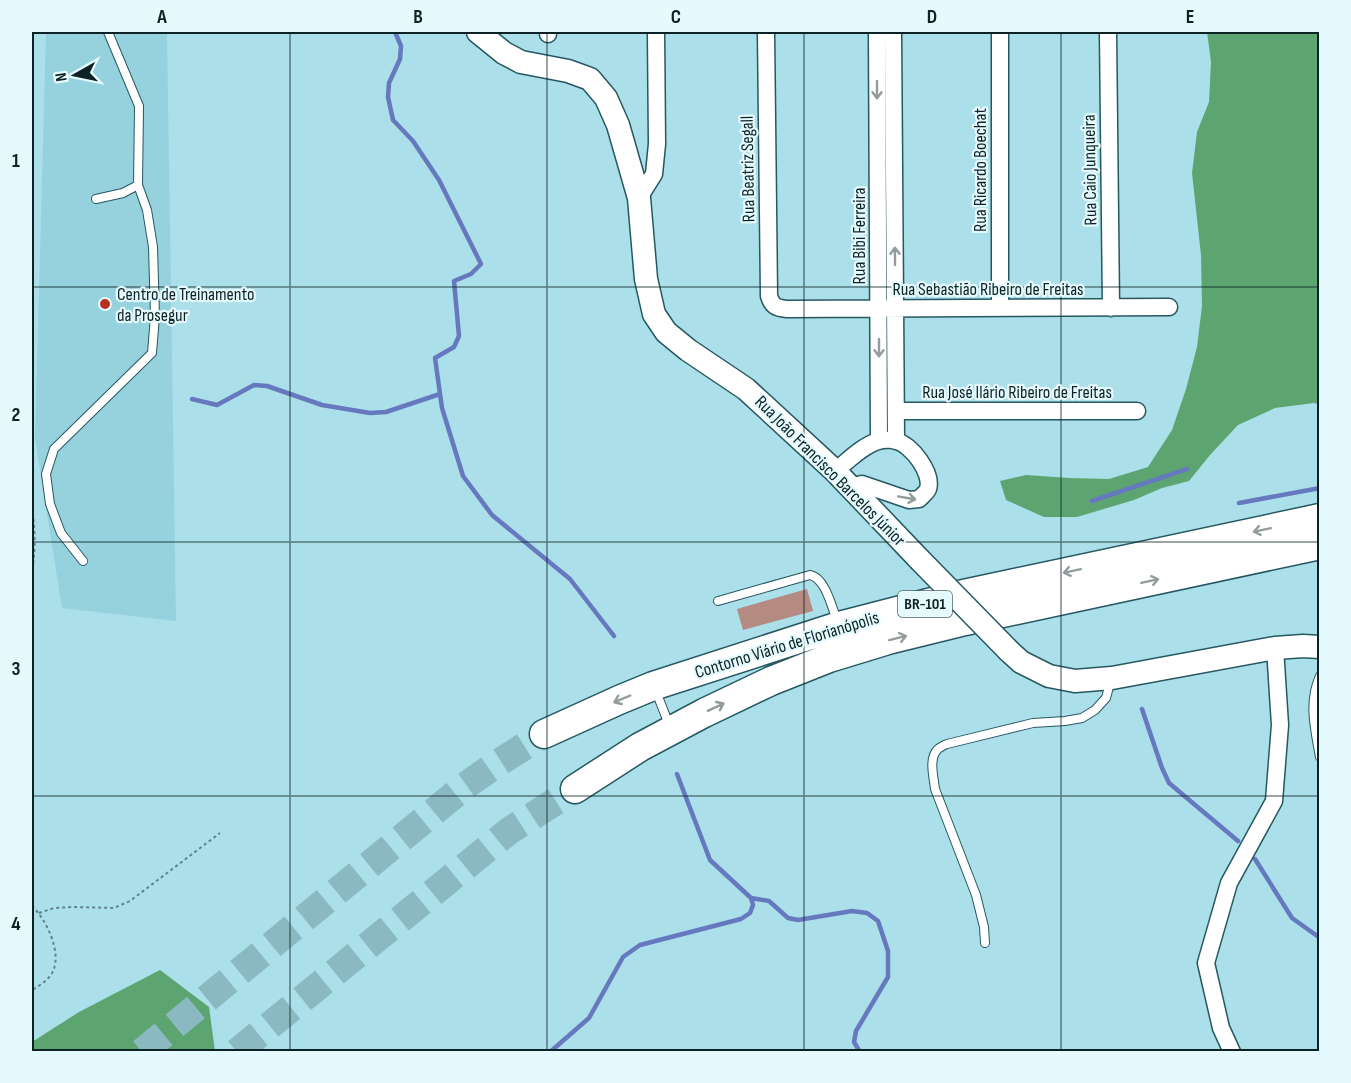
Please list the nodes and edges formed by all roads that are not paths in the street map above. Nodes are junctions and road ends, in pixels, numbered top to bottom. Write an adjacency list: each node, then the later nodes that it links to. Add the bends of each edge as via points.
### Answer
1 (108, 32): 9 (lane, via 139,106)
2 (478, 32): 10 (street, Rua João Francisco Barcelos Júnior, via 521,62 590,79 606,98 618,125)
3 (656, 32): 10 (street, via 654,174)
4 (766, 32): 12 (street, Rua Beatriz Segall, via 768,296)
5 (877, 32): 16 (street, Rua Bibi Ferreira, one-way to 16)
6 (893, 32): 16 (street, Rua Bibi Ferreira, one-way to 6)
7 (1000, 32): 13 (street, Rua Ricardo Boechat)
8 (1108, 32): 14 (street, Rua Caio Junqueira)
9 (138, 185): 11 (lane); 25 (lane, via 153,247 152,353 54,449 46,474 50,504 61,533)
10 (639, 198): 21 (street, Rua João Francisco Barcelos Júnior, via 646,279 654,314 666,332 746,389)
11 (96, 199)
12 (772, 305): 16 (street, Rua Sebastião Ribeiro de Freitas, via 779,309)
13 (1000, 308): 14 (street, Rua Sebastião Ribeiro de Freitas); 16 (street, Rua Sebastião Ribeiro de Freitas)
14 (1111, 308): 15 (street, Rua Sebastião Ribeiro de Freitas)
15 (1169, 308)
16 (887, 309): 17 (street, Rua Bibi Ferreira); 19 (street, Rua Bibi Ferreira, one-way to 19)
17 (897, 411): 18 (street, Rua José Ilário Ribeiro de Freitas); 20 (street, Rua Bibi Ferreira)
18 (1137, 411)
19 (879, 441): 20 (street); 21 (street)
20 (896, 441): 22 (street, one-way to 20, via 862,484 909,500 919,499 928,490 929,477 921,462)
21 (835, 471): 22 (street, Rua João Francisco Barcelos Júnior)
22 (852, 487): 31 (street, Rua João Francisco Barcelos Júnior, bridge, via 1021,662 1049,676 1075,681)
23 (1320, 518): 27 (highway, Contorno Viário de Florianópolis / BR-101, one-way to 27, via 959,595)
24 (1320, 545): 33 (highway, Contorno Viário de Florianópolis / BR-101, one-way to 24, via 771,681 888,640)
25 (83, 561)
26 (718, 601): 27 (lane, via 810,574 822,583)
27 (839, 626): 32 (highway, Contorno Viário de Florianópolis / BR-101)
28 (1319, 647): 29 (street, Rua João Francisco Barcelos Júnior)
29 (1275, 648): 31 (street, Rua João Francisco Barcelos Júnior); 38 (street, via 1280,725 1274,801 1228,883 1206,963 1221,1028)
30 (1320, 676): 35 (lane, via 1312,702)
31 (1112, 678): 37 (lane, via 1106,698 1082,718 1033,723 947,744 938,748 933,757 935,789 976,895)
32 (653, 686): 33 (lane); 34 (highway, Contorno Viário de Florianópolis / BR-101, one-way to 34)
33 (671, 730): 36 (highway, Contorno Viário de Florianópolis / BR-101)
34 (544, 734)
35 (1320, 757)
36 (575, 789)
37 (985, 943)
38 (1232, 1052)

